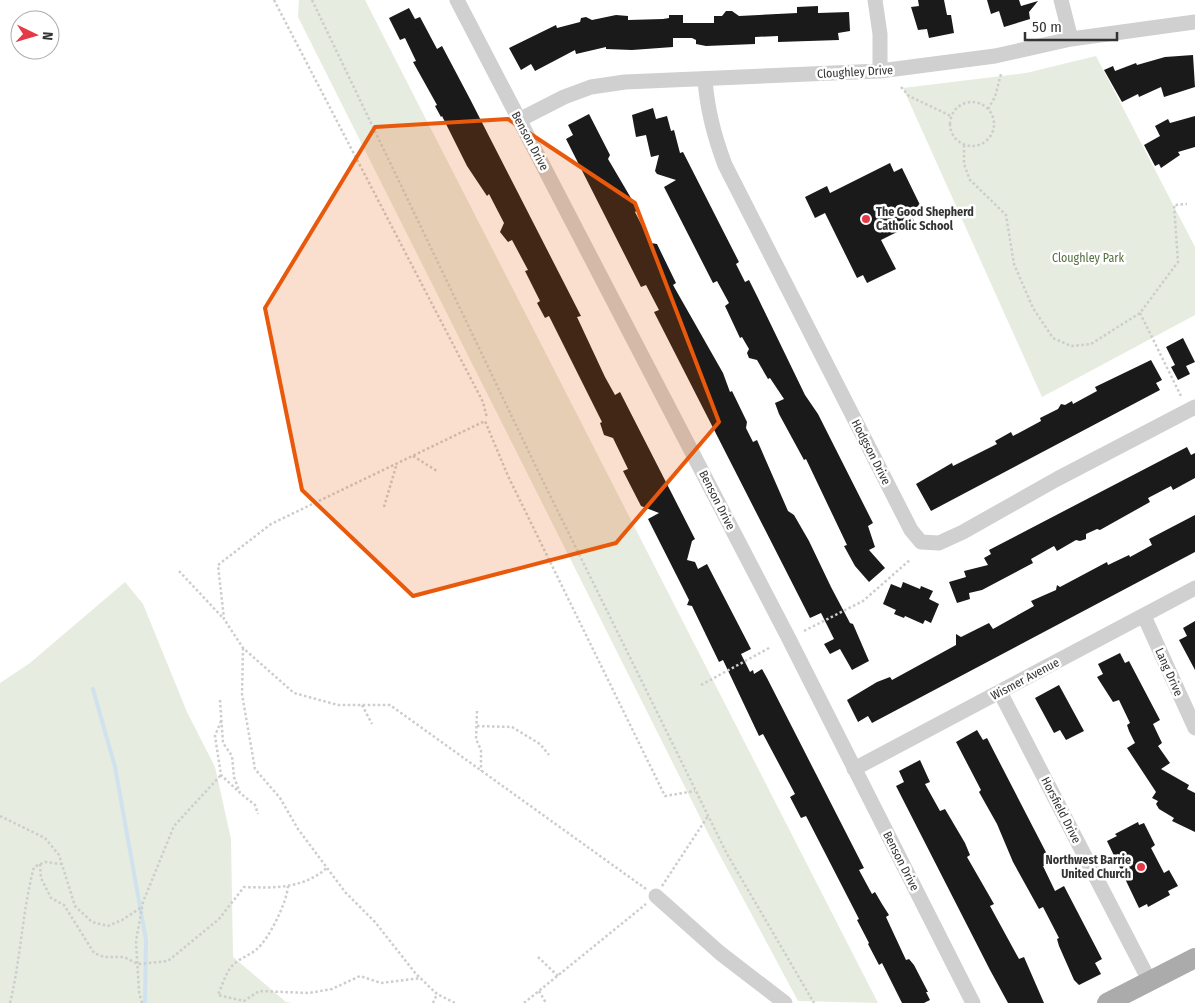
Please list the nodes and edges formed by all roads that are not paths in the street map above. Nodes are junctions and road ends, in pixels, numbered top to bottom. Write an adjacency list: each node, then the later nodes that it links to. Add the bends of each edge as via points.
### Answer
1 (456, 0): 8 (street, Benson Drive)
2 (875, 0): 6 (street, via 880,34)
3 (1060, 0): 5 (street)
4 (1195, 22): 5 (street, Cloughley Drive)
5 (1071, 39): 6 (street, Cloughley Drive, via 995,56)
6 (880, 71): 7 (street, Cloughley Drive)
7 (705, 79): 8 (street, Cloughley Drive, via 591,86); 9 (street, Hodgson Drive, via 712,131 725,165 911,530 922,542 947,540)
8 (519, 120): 14 (street, Benson Drive)
9 (1195, 407)
10 (1195, 588): 11 (street, Wismer Avenue)
11 (1144, 616): 12 (street, Wismer Avenue); 13 (street, Lang Drive)
12 (1000, 692): 14 (street, Wismer Avenue); 17 (street, Horsfield Drive)
13 (1195, 728)
14 (854, 769): 19 (street, Benson Drive)
15 (656, 896): 18 (street, via 720,953)
16 (1195, 958): 17 (main road)
17 (1149, 980): 20 (main road)
18 (785, 1003)
19 (973, 1003)
20 (1107, 1003)

